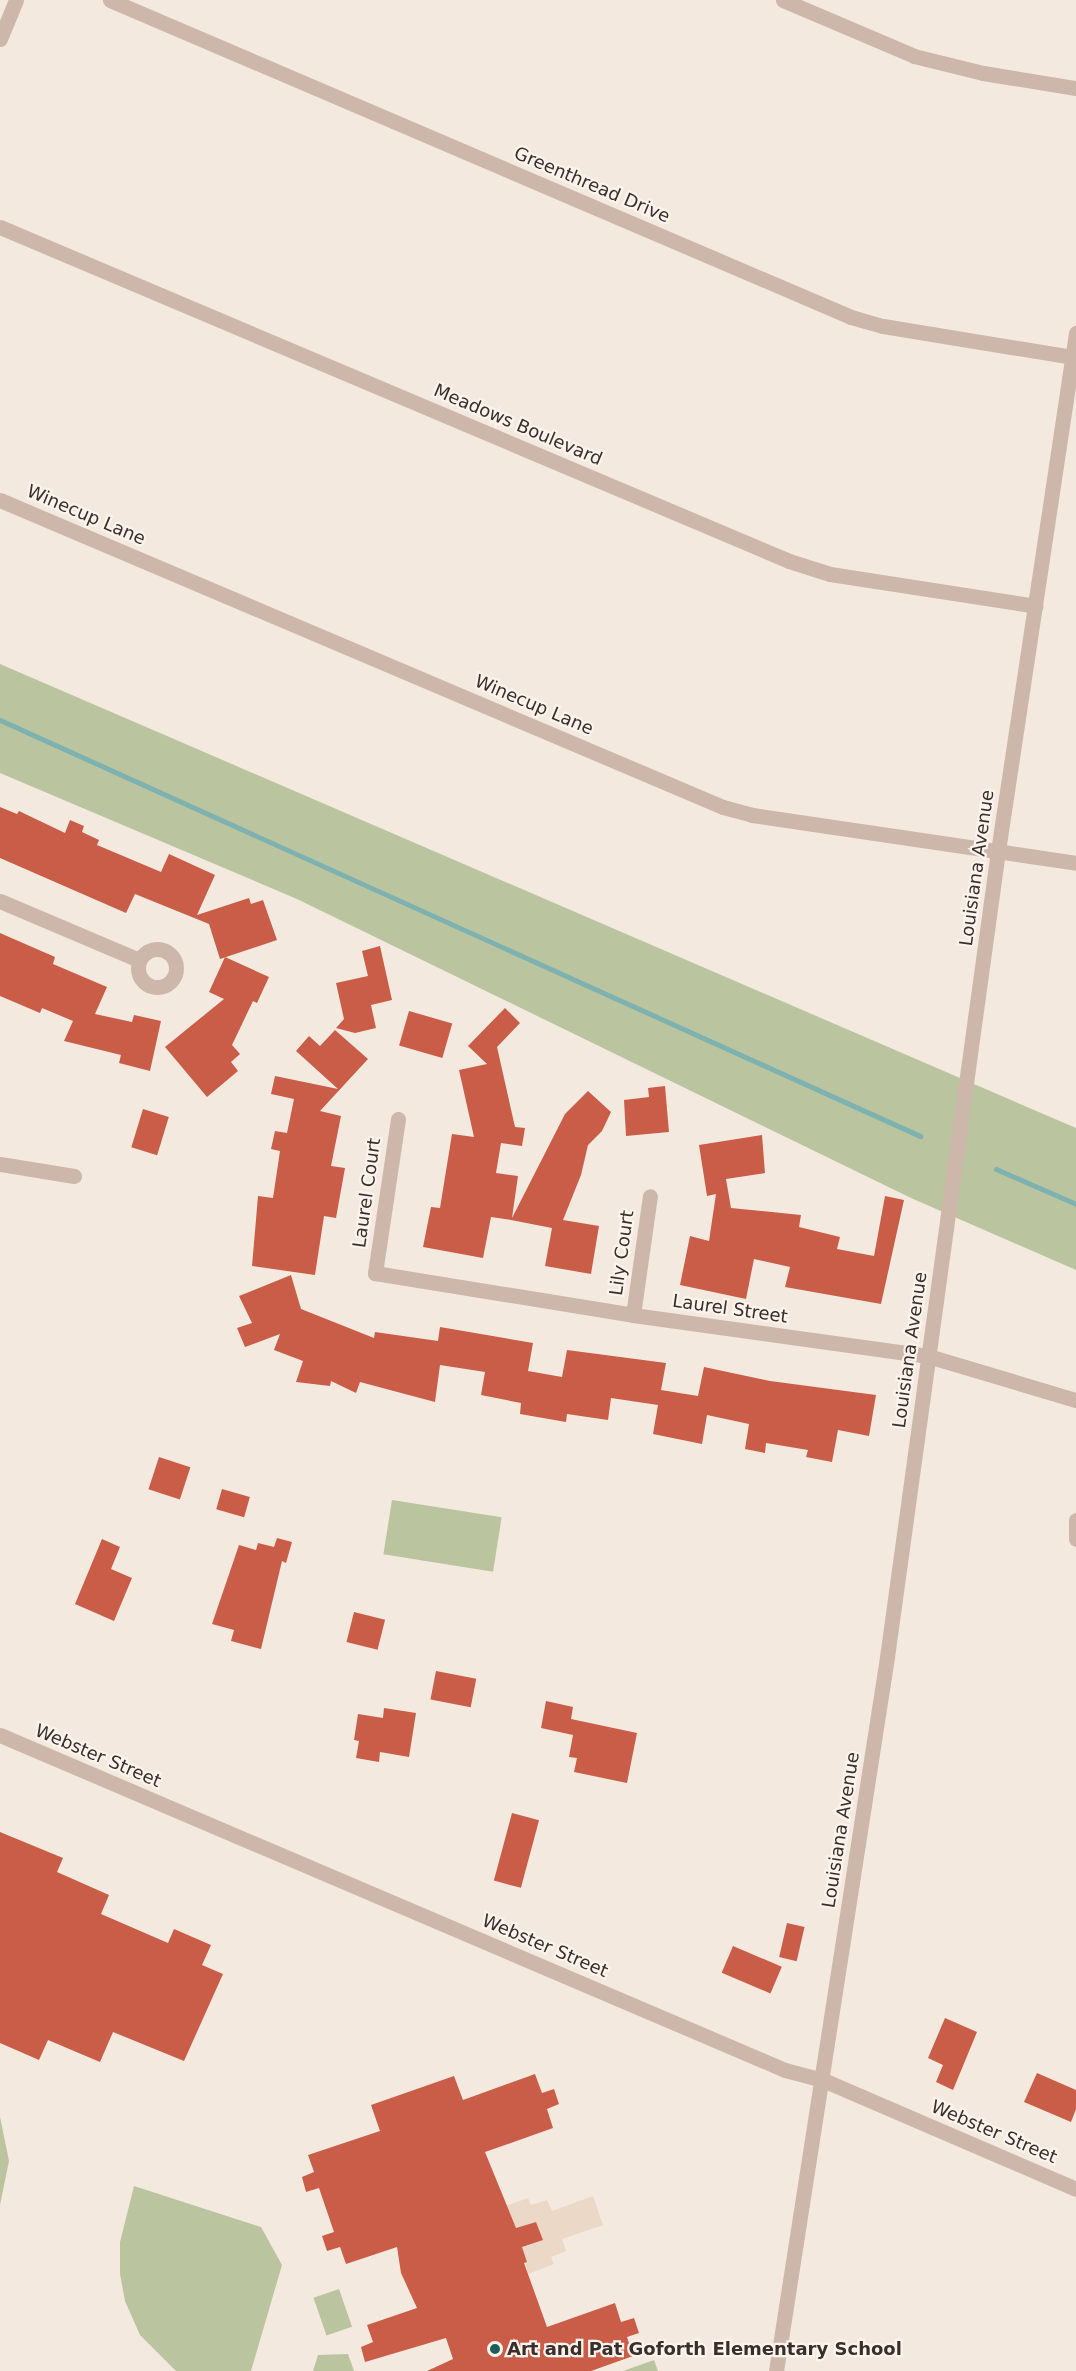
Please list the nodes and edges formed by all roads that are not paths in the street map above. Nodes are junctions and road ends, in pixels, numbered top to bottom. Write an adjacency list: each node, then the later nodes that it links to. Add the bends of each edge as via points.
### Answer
1 (16, 0): 4 (street)
2 (110, 0): 8 (street, Greenthread Drive, via 851,317 884,326)
3 (783, 0): 5 (street, via 914,56 983,73)
4 (0, 39)
5 (1076, 88)
6 (0, 227): 10 (street, Meadows Boulevard, via 789,561 830,574)
7 (1076, 333): 8 (street, Louisiana Avenue)
8 (1073, 357): 10 (street, Louisiana Avenue)
9 (0, 500): 11 (street, Winecup Lane, via 723,807)
10 (1036, 606): 11 (street, Louisiana Avenue)
11 (998, 851): 12 (street, Winecup Lane); 21 (street, Louisiana Avenue)
12 (1076, 863)
13 (0, 901): 14 (street)
14 (140, 960)
15 (398, 1119): 19 (street, Laurel Court)
16 (0, 1164): 17 (street)
17 (74, 1176)
18 (650, 1196): 20 (street, Lily Court)
19 (375, 1273): 20 (street, Laurel Street)
20 (633, 1315): 21 (street, Laurel Street)
21 (928, 1356): 22 (street, Laurel Street); 26 (street, Louisiana Avenue)
22 (1076, 1400)
23 (1076, 1520): 24 (street)
24 (1075, 1539)
25 (0, 1735): 26 (street, Webster Street, via 774,2065)
26 (823, 2080): 27 (street, Webster Street); 28 (street, Louisiana Avenue)
27 (1076, 2188)
28 (776, 2371)

